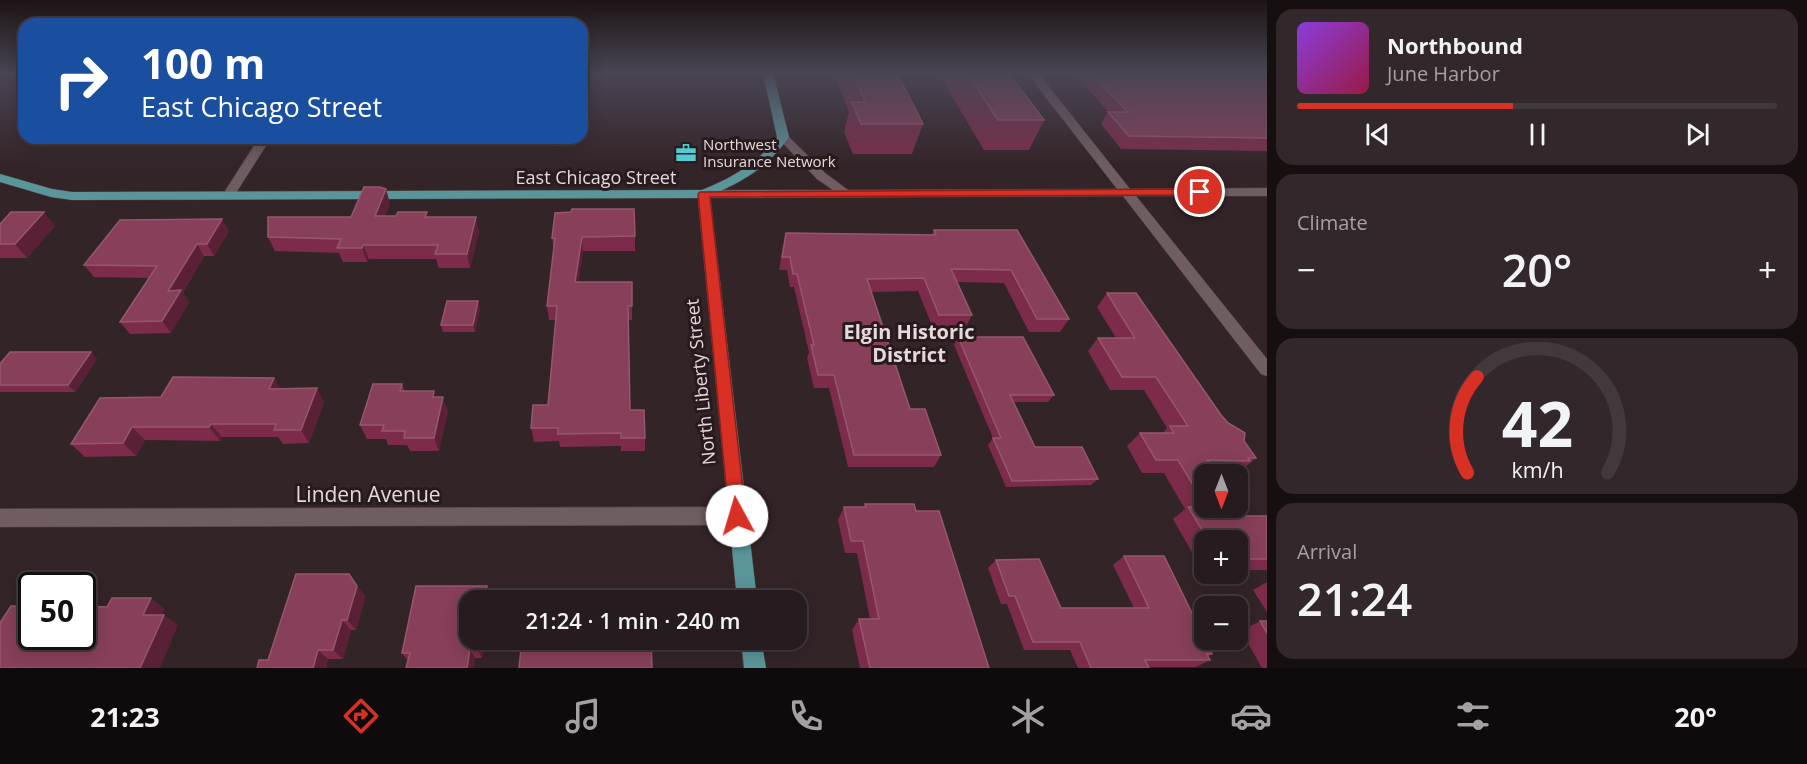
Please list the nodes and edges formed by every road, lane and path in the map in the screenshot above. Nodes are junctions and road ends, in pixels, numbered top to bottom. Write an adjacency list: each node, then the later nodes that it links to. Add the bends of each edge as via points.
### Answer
1 (775, 104): 3 (main road)
2 (1056, 104): 6 (street)
3 (783, 137): 8 (street, via 821,176); 9 (main road, via 756,169)
4 (261, 144): 10 (street)
5 (0, 178): 10 (main road, East Chicago Street, via 72,196)
6 (1125, 192): 7 (street, East Chicago Street); 8 (street, East Chicago Street); 11 (street)
7 (1267, 192)
8 (844, 193): 9 (street, East Chicago Street)
9 (704, 194): 10 (main road, East Chicago Street); 12 (main road, North Liberty Street)
10 (228, 196)
11 (1267, 370)
12 (737, 516): 13 (street, Linden Avenue); 14 (main road, North Liberty Street)
13 (0, 518)
14 (746, 590)
15 (753, 650): 16 (main road)
16 (755, 668)

